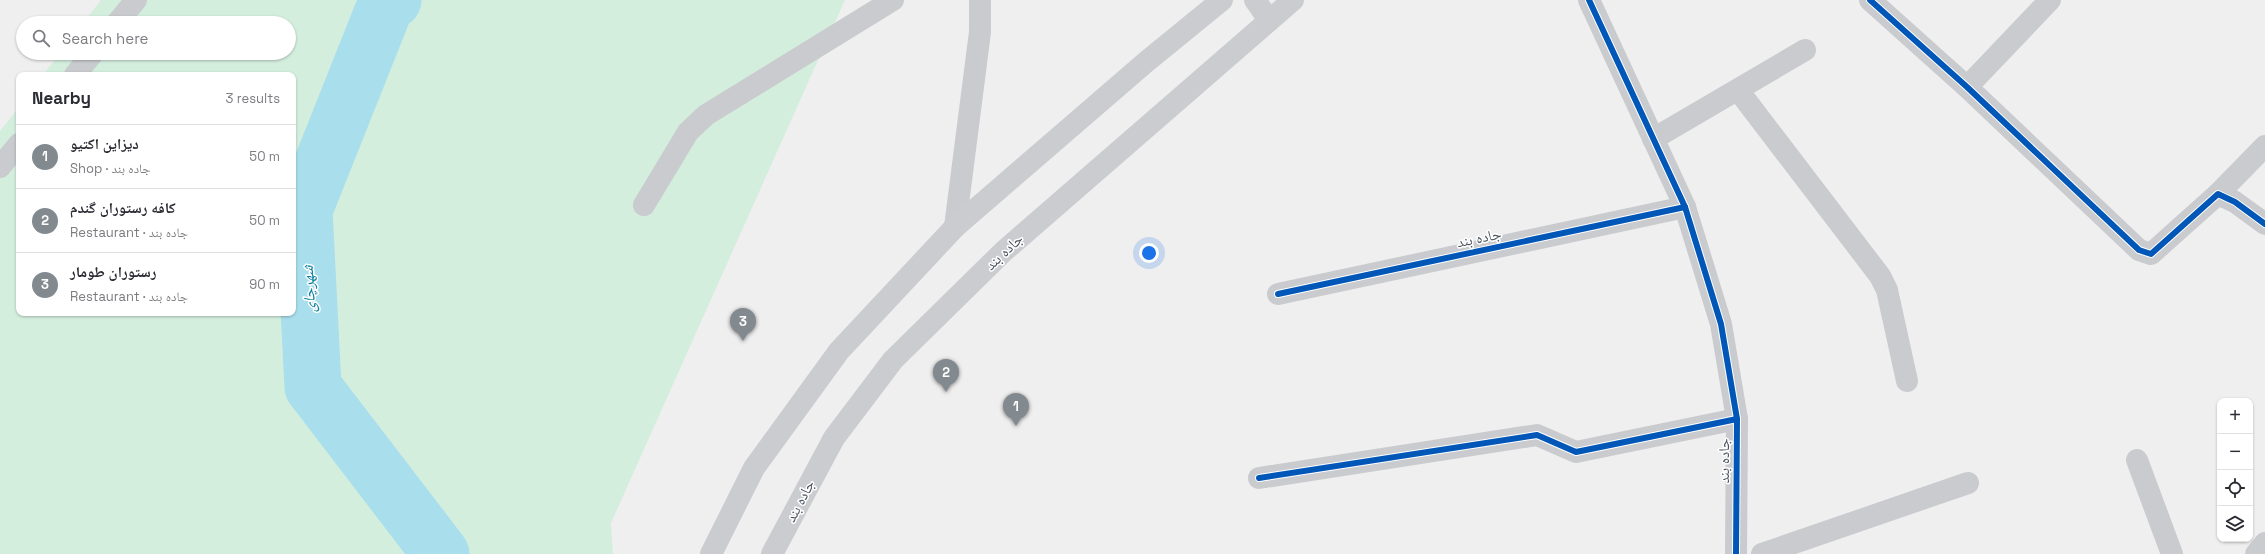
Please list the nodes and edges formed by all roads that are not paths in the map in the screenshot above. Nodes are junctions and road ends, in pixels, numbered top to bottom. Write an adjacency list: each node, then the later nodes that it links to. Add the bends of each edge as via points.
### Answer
1 (136, 0): 10 (street)
2 (893, 0): 22 (street, via 706,115 688,132)
3 (980, 0): 25 (street, via 980,32)
4 (1222, 0): 25 (main road, via 1140,67)
5 (1255, 0): 11 (main road)
6 (1293, 0): 11 (main road, جاده بند)
7 (1589, 0): 17 (street, جاده بند)
8 (1870, 0): 15 (street)
9 (2050, 0): 15 (street)
10 (123, 16)
11 (1269, 20): 34 (main road, جاده بند, via 1004,251 893,360 834,438)
12 (1805, 50): 16 (street)
13 (87, 60): 14 (street)
14 (77, 72)
15 (1967, 87): 21 (street, via 2139,250 2151,254 2206,201)
16 (1738, 90): 17 (street); 27 (street, via 1880,276 1887,290)
17 (1652, 139): 23 (street, جاده بند)
18 (2265, 146): 21 (street)
19 (16, 148): 20 (street)
20 (0, 167)
21 (2218, 194): 24 (street, via 2235,202)
22 (644, 205)
23 (1685, 207): 26 (street, جاده بند); 28 (street, جاده بند, via 1721,324)
24 (2265, 224)
25 (955, 227): 33 (main road, via 834,357 754,468)
26 (1278, 294)
27 (1907, 381)
28 (1737, 419): 30 (street, via 1576,452 1537,434); 35 (street, جاده بند)
29 (2137, 460): 37 (street)
30 (1259, 478)
31 (1968, 483): 36 (street)
32 (2265, 543): 38 (street)
33 (711, 554)
34 (772, 554)
35 (1736, 554)
36 (1762, 554)
37 (2172, 554)
38 (2256, 554)

